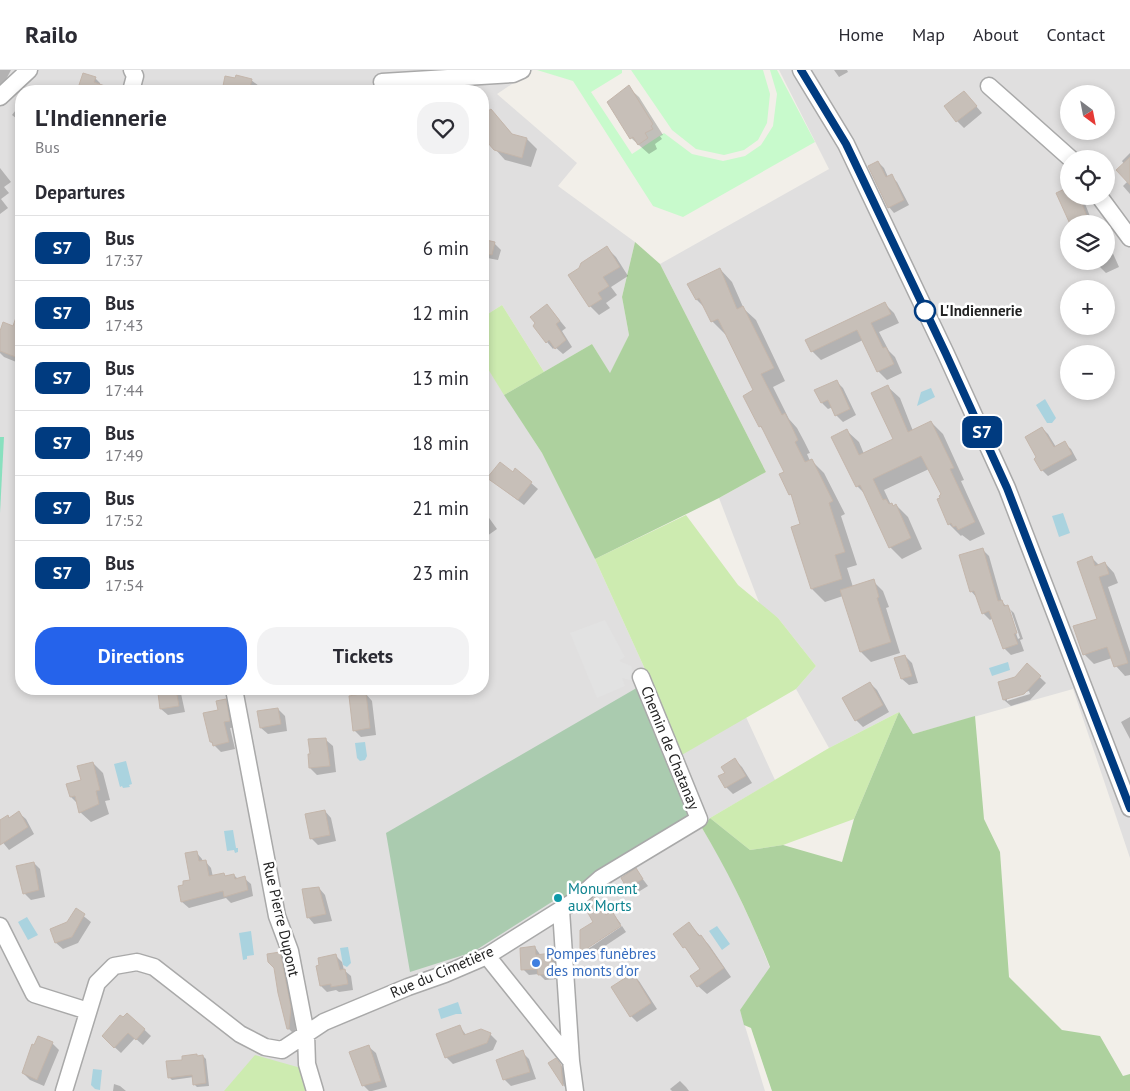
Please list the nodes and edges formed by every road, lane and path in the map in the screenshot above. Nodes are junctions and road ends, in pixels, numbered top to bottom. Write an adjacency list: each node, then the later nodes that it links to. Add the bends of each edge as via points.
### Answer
1 (29, 70): 8 (street)
2 (132, 70): 6 (street, via 135,76)
3 (522, 70): 5 (street, via 512,74)
4 (801, 70): 14 (street, via 846,144 1003,479)
5 (382, 82)
6 (133, 85)
7 (989, 86): 9 (street)
8 (0, 97)
9 (1061, 150)
10 (1106, 205): 11 (street)
11 (1130, 238)
12 (641, 677): 15 (street, Chemin de Chatanay)
13 (235, 695): 20 (street, Rue Pierre Dupont, via 277,916 290,951)
14 (1130, 808)
15 (699, 819): 16 (street, Rue du Cimetière, via 602,878)
16 (561, 910): 18 (street, Rue du Cimetière); 21 (street)
17 (0, 926): 19 (street, via 34,994)
18 (487, 956): 20 (street, Rue du Cimetière, via 324,1022); 21 (street)
19 (88, 1010): 20 (street, Rue du Cimetière, via 97,983 114,966 137,962 154,967 240,1034 265,1047 282,1050); 23 (street, Rue du Cimetière)
20 (306, 1034): 24 (street, Rue Pierre Dupont, via 307,1064)
21 (571, 1061): 22 (street)
22 (577, 1089)
23 (64, 1091)
24 (315, 1091)

